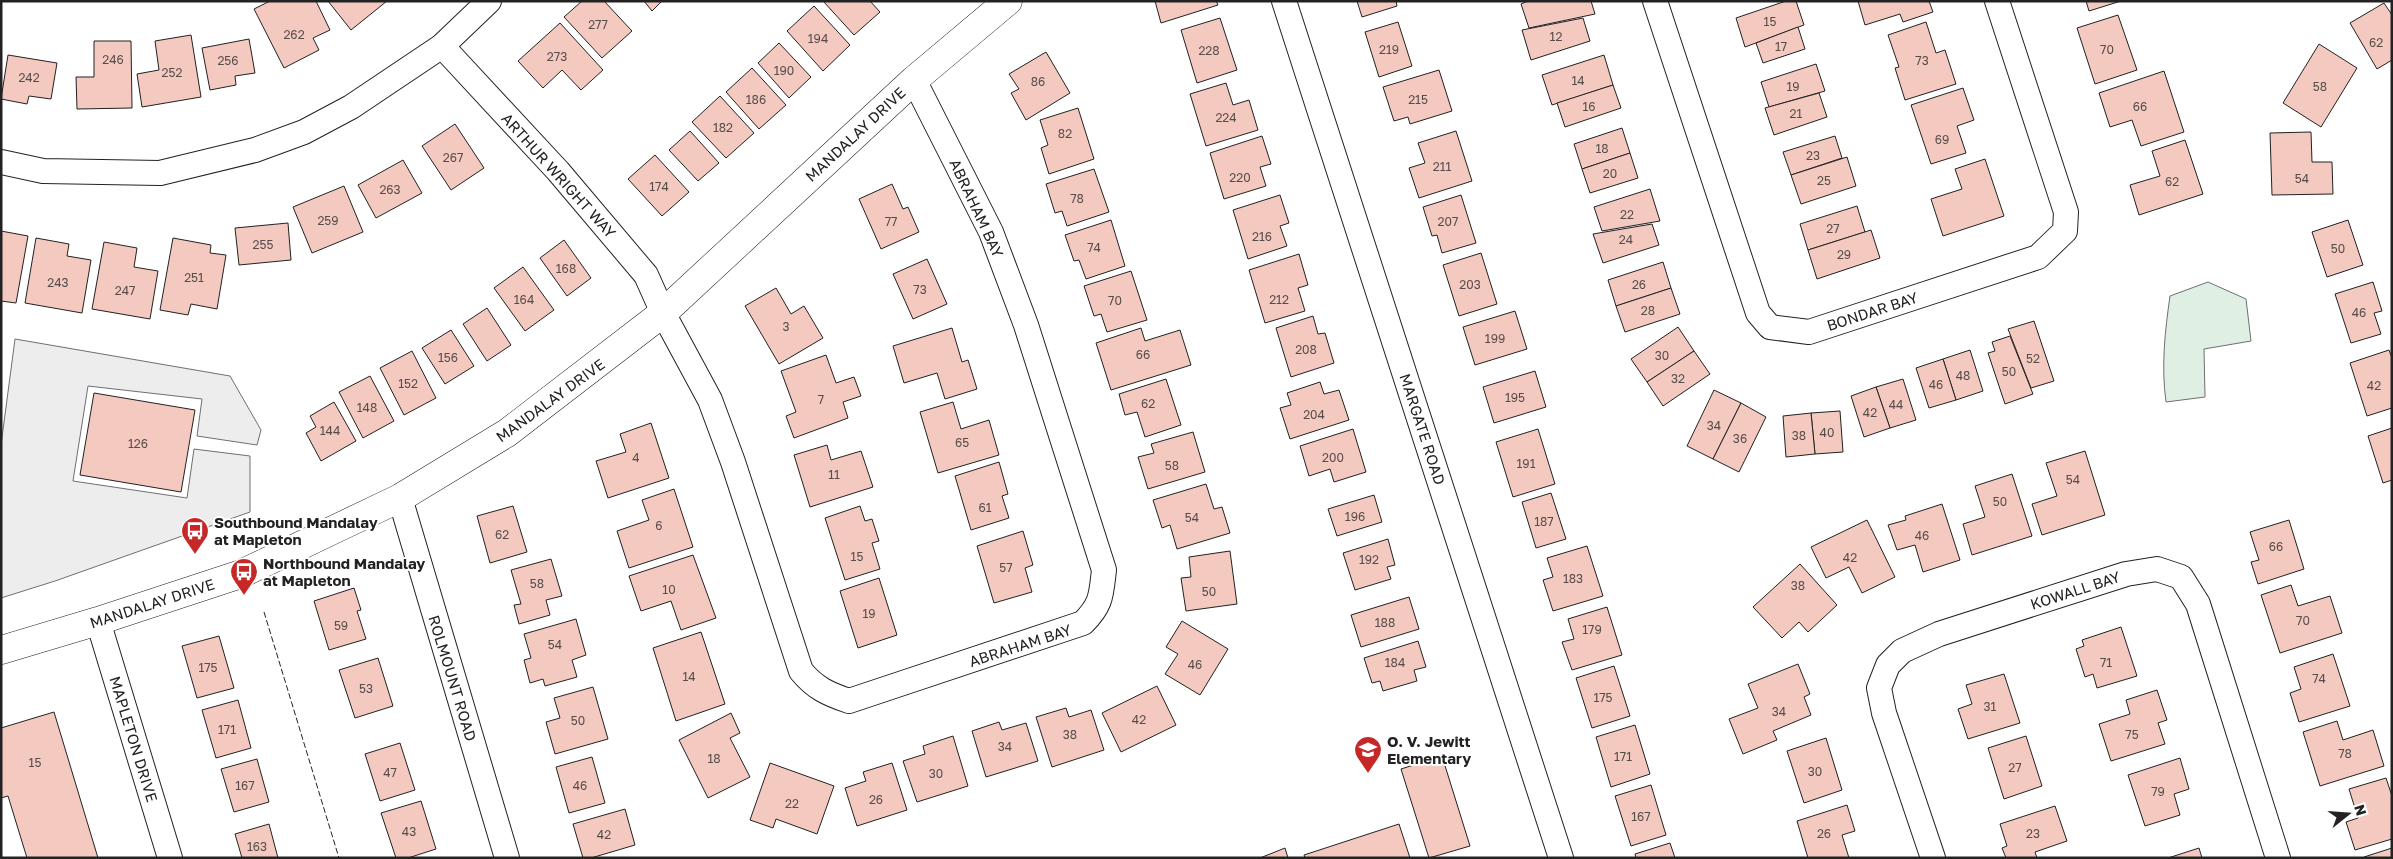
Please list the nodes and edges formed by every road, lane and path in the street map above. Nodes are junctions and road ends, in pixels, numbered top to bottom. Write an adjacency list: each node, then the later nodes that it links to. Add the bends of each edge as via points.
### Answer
1 (490, 1): 6 (street)
2 (1008, 1): 7 (street, MANDALAY DRIVE)
3 (1284, 1): 15 (street, MARGATE ROAD)
4 (1655, 1): 5 (street, BONDAR BAY, via 1758,313 1770,327 1809,332 2038,257 2065,231 2066,212)
5 (1998, 1)
6 (442, 46): 8 (street, via 351,107 304,132 255,150 160,173 43,171); 9 (street, ARTHUR WRIGHT WAY, via 605,225 646,275)
7 (914, 80): 9 (street, MANDALAY DRIVE); 9 (street, ABRAHAM BAY, via 992,232 1026,325 1104,570 1096,611 1083,623 849,701 812,684 801,671 734,462 710,400)
8 (1, 162)
9 (663, 313): 10 (street, MANDALAY DRIVE, via 507,433)
10 (400, 498): 11 (street, MANDALAY DRIVE, via 241,574); 14 (street, ROLMOUNT ROAD)
11 (98, 621): 12 (street, MANDALAY DRIVE); 13 (street, MAPLETON DRIVE)
12 (1, 650)
13 (170, 858)
14 (507, 858)
15 (1561, 858)
16 (1934, 858): 17 (street, KOWALL BAY, via 1884,713 1879,688 1888,665 1902,650 1939,634 2126,574 2157,569 2180,578 2198,604)
17 (2278, 858)

